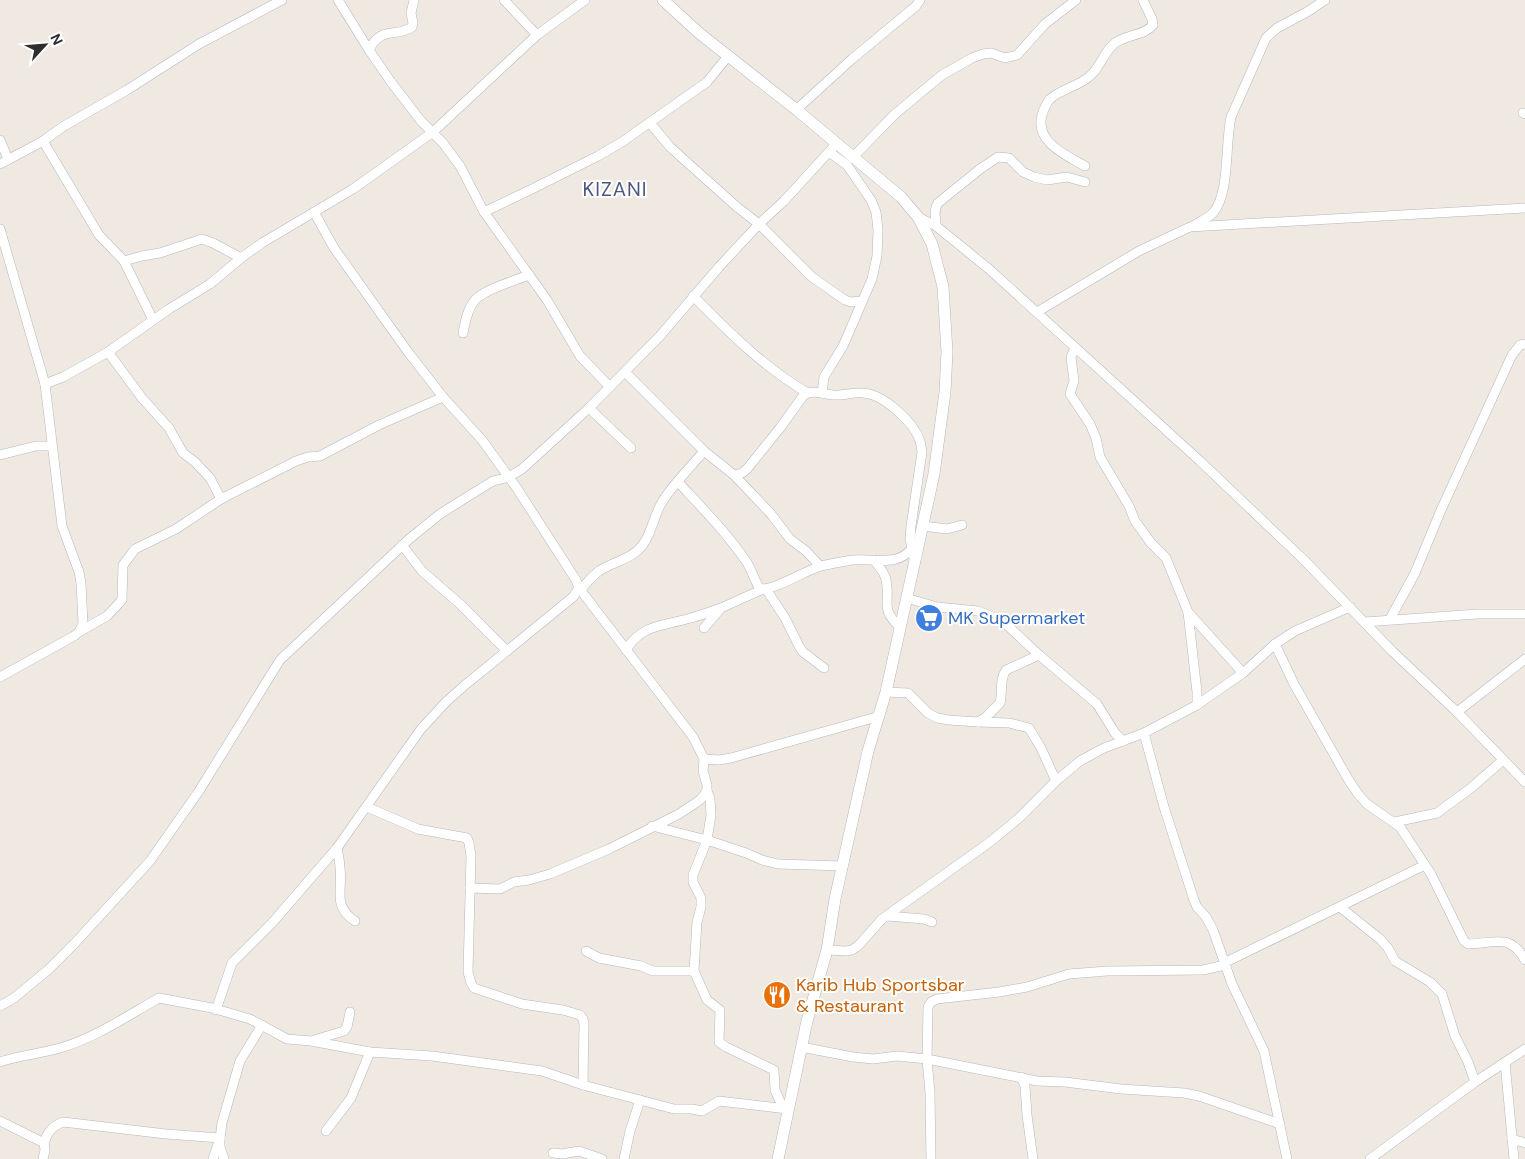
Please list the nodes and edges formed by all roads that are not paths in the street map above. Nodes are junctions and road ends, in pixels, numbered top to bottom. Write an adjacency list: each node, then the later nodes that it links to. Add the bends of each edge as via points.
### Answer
1 (282, 0): 18 (street, via 199,44)
2 (338, 0): 12 (street)
3 (414, 0): 12 (street, via 412,27 387,33 372,42)
4 (504, 0): 11 (street)
5 (585, 0): 11 (street)
6 (663, 0): 13 (main road)
7 (920, 0): 14 (street)
8 (1076, 0): 20 (street, via 1045,24 1017,55 1005,58 984,54 942,75 895,114)
9 (1142, 0): 22 (street, via 1152,20 1149,29 1114,43 1092,74 1051,98 1042,114 1040,123 1044,137 1067,157)
10 (1325, 0): 30 (street, via 1266,38 1231,117 1221,195 1213,214)
11 (537, 35): 16 (street)
12 (368, 50): 16 (street, via 390,82)
13 (728, 56): 14 (main road); 15 (street, via 707,82)
14 (796, 110): 19 (main road)
15 (650, 123): 26 (street, via 598,156); 28 (street, via 670,146)
16 (433, 132): 25 (street, via 353,189); 26 (street, via 460,166)
17 (0, 140): 21 (street)
18 (43, 141): 21 (street); 33 (street, via 99,235)
19 (833, 148): 20 (main road); 28 (street); 36 (street, via 871,200 876,212 877,256 872,279)
20 (853, 157): 27 (main road, via 901,197)
21 (4, 161)
22 (1085, 166)
23 (1086, 182): 29 (street, via 1067,177 1047,180 1034,177 1008,158 998,157 938,203 935,208)
24 (1525, 208): 30 (street)
25 (314, 212): 32 (street); 48 (street, via 334,248)
26 (484, 212): 34 (street)
27 (918, 217): 29 (street); 59 (main road, via 932,244 943,287 947,352 934,474)
28 (759, 224): 35 (street); 36 (street, via 824,286 845,300)
29 (936, 226): 37 (street)
30 (1190, 227): 37 (street, via 1138,251)
31 (0, 229): 44 (street)
32 (241, 258): 33 (street, via 202,239); 38 (street, via 210,284)
33 (124, 261): 38 (street)
34 (529, 275): 39 (street, via 484,293 475,300 467,314); 45 (street, via 580,356)
35 (694, 296): 43 (street); 47 (street, via 742,343)
36 (862, 301): 46 (street, via 843,346 824,377)
37 (1037, 312): 41 (street)
38 (153, 320): 42 (street)
39 (463, 334)
40 (1525, 344): 72 (street, via 1516,348 1512,355 1415,573)
41 (1076, 348): 68 (street, via 1200,461); 70 (street, via 1071,357 1075,376 1071,398 1090,424 1100,457 1135,521 1166,558)
42 (108, 352): 44 (street); 57 (street, via 169,428 183,453 210,478)
43 (625, 372): 45 (street); 52 (street)
44 (45, 384): 50 (street)
45 (610, 387): 49 (street)
46 (822, 392): 47 (street); 61 (street, via 833,395 872,394 904,416 913,427 922,452 911,526)
47 (808, 393): 54 (street)
48 (443, 396): 55 (street); 57 (street, via 326,454 296,461)
49 (589, 408): 51 (street); 55 (street)
50 (52, 446): 53 (street, via 36,446); 76 (street, via 62,526 81,583 83,624)
51 (631, 448)
52 (704, 451): 54 (street); 56 (street)
53 (0, 455)
54 (738, 474): 64 (street, via 790,539)
55 (508, 477): 60 (street, via 493,481 440,514); 65 (street)
56 (678, 482): 65 (street, via 660,504 644,543 636,552 597,572); 66 (street, via 711,516 748,563 760,589)
57 (222, 499): 76 (street, via 176,529 135,549 123,565 122,600 107,616)
58 (962, 525): 59 (street, via 947,529)
59 (923, 526): 63 (main road)
60 (402, 545): 78 (street, via 422,571); 114 (street, via 280,660 194,799 150,861 49,969)
61 (912, 548): 62 (street, via 907,555 896,560); 63 (street)
62 (874, 560): 64 (street, via 855,559); 74 (street, via 886,578 887,611)
63 (914, 562): 67 (main road)
64 (820, 566): 66 (street)
65 (580, 589): 78 (street); 79 (street)
66 (765, 589): 69 (street); 82 (street, via 785,618 798,646)
67 (906, 598): 74 (main road); 80 (street, via 937,607 978,611 995,618)
68 (1350, 606): 73 (street); 77 (street, via 1303,626)
69 (721, 608): 75 (street); 79 (street, via 642,632 632,639)
70 (1188, 612): 83 (street); 86 (street)
71 (1525, 614): 72 (street)
72 (1390, 619): 73 (street)
73 (1365, 622): 87 (street)
74 (900, 627): 85 (main road)
75 (704, 628)
76 (79, 632): 84 (street)
77 (1275, 644): 83 (street); 98 (street, via 1294,684 1358,794 1376,811)
78 (507, 650): 97 (street, via 446,702 421,730)
79 (626, 650): 92 (street, via 694,737)
80 (1039, 655): 89 (street, via 1006,670 1001,683 1000,703); 91 (street, via 1097,704)
81 (1525, 659): 87 (street)
82 (824, 668)
83 (1243, 673): 86 (street)
84 (0, 677)
85 (886, 692): 88 (main road); 89 (street, via 908,693 937,718)
86 (1197, 705): 90 (street)
87 (1457, 712): 93 (street)
88 (880, 716): 92 (street, via 731,758); 103 (main road, via 868,751)
89 (978, 722): 94 (street, via 1009,723 1029,728)
90 (1144, 733): 91 (street); 112 (street, via 1194,900 1210,923)
91 (1123, 741): 94 (street, via 1080,761)
92 (704, 759): 96 (street)
93 (1503, 760): 95 (street); 98 (street, via 1437,813)
94 (1056, 781): 106 (street, via 1012,824)
95 (1525, 782)
96 (707, 791): 99 (street, via 700,800 679,814); 100 (street, via 711,815)
97 (367, 808): 101 (street); 104 (street, via 418,829 467,838 471,856)
98 (1395, 822): 102 (street)
99 (652, 826): 100 (street); 104 (street, via 609,849 550,874 514,882 500,889)
100 (707, 840): 103 (street, via 770,862); 113 (street, via 693,875 702,907 697,922)
101 (337, 848): 107 (street, via 341,907); 115 (street, via 272,923 232,963)
102 (1425, 865): 105 (street); 111 (street, via 1464,941 1468,944 1507,942 1515,946)
103 (842, 866): 109 (main road)
104 (470, 888): 127 (street, via 468,972 471,983 474,988 522,1004 580,1015 584,1024)
105 (1340, 907): 112 (street); 126 (street, via 1380,939 1395,961 1430,982 1442,994 1455,1036)
106 (887, 916): 108 (street); 109 (street, via 852,950)
107 (355, 921)
108 (932, 922)
109 (827, 950): 119 (main road)
110 (586, 951): 113 (street, via 599,958 653,971)
111 (1525, 960)
112 (1225, 964): 122 (street, via 1203,970 1069,974 1027,987 937,998 928,1006); 131 (street, via 1264,1051)
113 (694, 971): 129 (street, via 707,1000 720,1010 719,1042 774,1070 775,1090)
114 (0, 1006)
115 (216, 1010): 117 (street); 123 (street, via 159,998 90,1036 60,1048)
116 (350, 1012): 118 (street, via 344,1031)
117 (262, 1025): 118 (street, via 288,1039); 133 (street, via 240,1061)
118 (311, 1040): 121 (street)
119 (801, 1047): 122 (street, via 860,1057); 129 (main road)
120 (1525, 1049): 124 (street)
121 (370, 1052): 127 (street, via 432,1056 542,1071); 132 (street, via 351,1098)
122 (927, 1059): 125 (street); 144 (street)
123 (0, 1062)
124 (1504, 1062): 126 (street); 134 (street)
125 (1021, 1077): 131 (street, via 1184,1093); 145 (street, via 1025,1086)
126 (1475, 1082): 147 (street)
127 (582, 1085): 128 (street)
128 (640, 1100): 129 (street, via 674,1109 702,1111 719,1101); 142 (street)
129 (785, 1109): 143 (main road)
130 (0, 1121): 135 (street)
131 (1280, 1124): 146 (street)
132 (326, 1131)
133 (220, 1138): 135 (street, via 63,1122 52,1126); 139 (street); 140 (street)
134 (1512, 1139): 136 (street); 148 (street)
135 (44, 1143): 138 (street)
136 (1525, 1143)
137 (553, 1152): 141 (street, via 578,1151)
138 (43, 1159)
139 (213, 1159)
140 (224, 1159)
141 (602, 1159)
142 (624, 1159)
143 (778, 1159)
144 (931, 1159)
145 (1033, 1159)
146 (1287, 1159)
147 (1370, 1159)
148 (1514, 1159)

